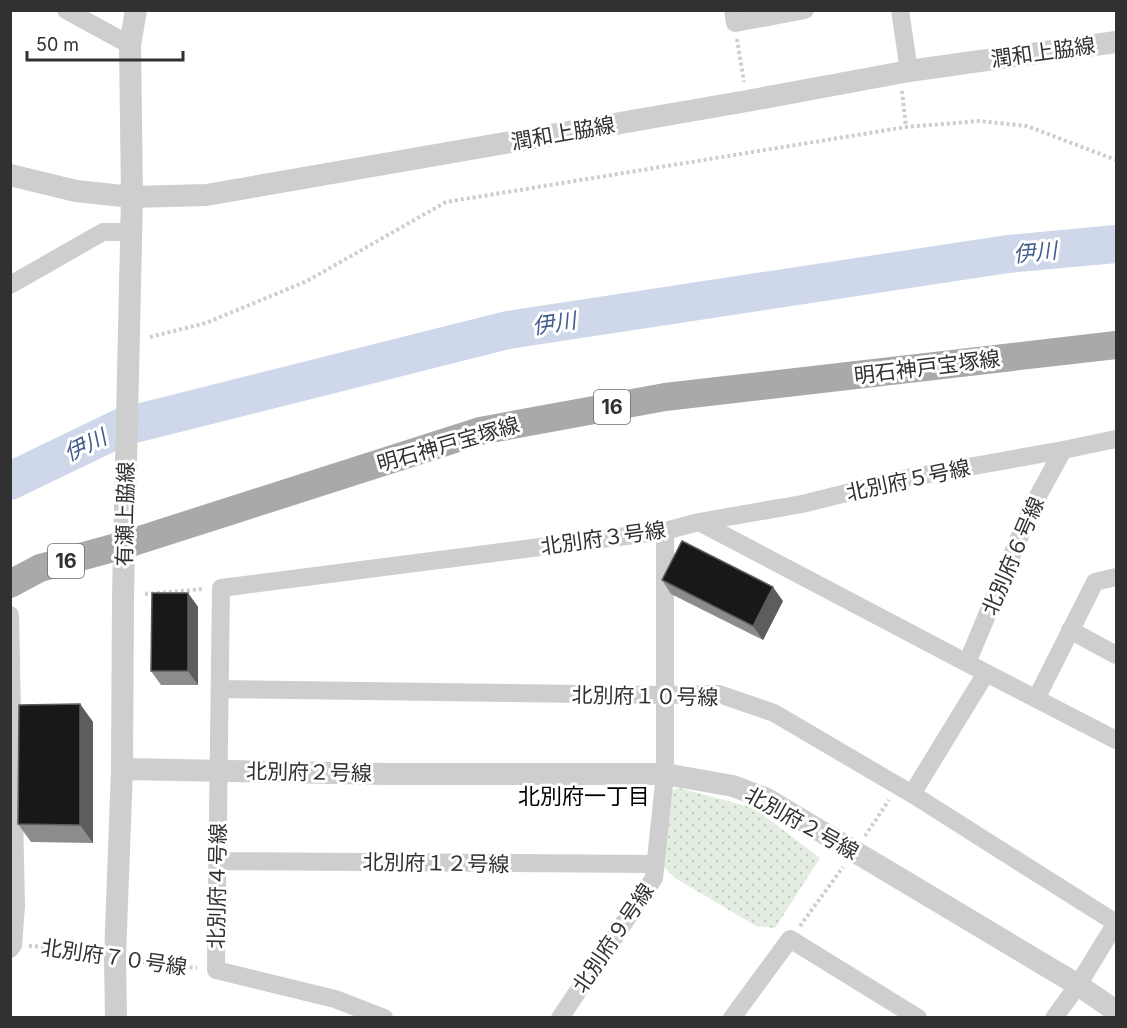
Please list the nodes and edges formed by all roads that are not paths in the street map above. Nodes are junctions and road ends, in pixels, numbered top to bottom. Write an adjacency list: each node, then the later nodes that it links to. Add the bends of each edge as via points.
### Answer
1 (66, 10): 7 (street)
2 (136, 10): 7 (street, 有瀬上脇線)
3 (805, 10): 5 (street)
4 (900, 10): 8 (street)
5 (734, 16)
6 (1116, 42): 8 (street, 潤和上脇線)
7 (130, 45): 10 (street, 有瀬上脇線)
8 (904, 72): 10 (street, 潤和上脇線, via 206,195)
9 (10, 175): 10 (street, 潤和上脇線, via 76,191)
10 (132, 197): 11 (street, 有瀬上脇線)
11 (131, 232): 12 (street, via 102,232); 18 (street, 有瀬上脇線)
12 (10, 285)
13 (1116, 345): 18 (main road, 明石神戸宝塚線 / 16, via 666,397 480,431)
14 (1116, 439): 15 (street, 北別府５号線)
15 (1063, 450): 16 (street, 北別府５号線); 24 (street, 北別府６号線, via 1032,507)
16 (699, 522): 17 (street, 北別府３号線); 24 (street)
17 (665, 531): 26 (street, 北別府３号線, via 221,588); 27 (street, 北別府９号線)
18 (124, 545): 20 (main road, 明石神戸宝塚線 / 16, via 40,568); 30 (street, 有瀬上脇線)
19 (1116, 577): 22 (street, via 1095,582)
20 (10, 584)
21 (10, 615): 37 (street, via 16,906)
22 (1070, 630): 23 (street); 28 (street)
23 (1116, 656)
24 (967, 663): 25 (street)
25 (986, 673): 28 (street); 33 (street)
26 (220, 689): 27 (street, 北別府１０号線); 31 (street)
27 (665, 695): 32 (street, 北別府９号線); 33 (street, 北別府１０号線, via 719,694 774,713)
28 (1036, 699): 29 (street)
29 (1116, 740)
30 (122, 768): 31 (street, 北別府２号線); 40 (street, 有瀬上脇線)
31 (219, 770): 32 (street, 北別府２号線); 34 (street, 北別府４号線)
32 (665, 774): 35 (street, 北別府９号線); 38 (street, 北別府２号線, via 733,786 765,798)
33 (905, 790): 36 (street, 北別府１０号線)
34 (217, 861): 35 (street, 北別府１２号線); 41 (street, 北別府４号線, via 216,970 334,999)
35 (655, 864): 42 (street, 北別府９号線, via 654,878)
36 (1116, 923): 38 (street)
37 (12, 947)
38 (1078, 985): 39 (street, 北別府２号線); 45 (street)
39 (1116, 1011)
40 (116, 1017)
41 (384, 1017)
42 (560, 1017)
43 (732, 1017): 44 (street, via 790,939)
44 (918, 1017)
45 (1054, 1017)

